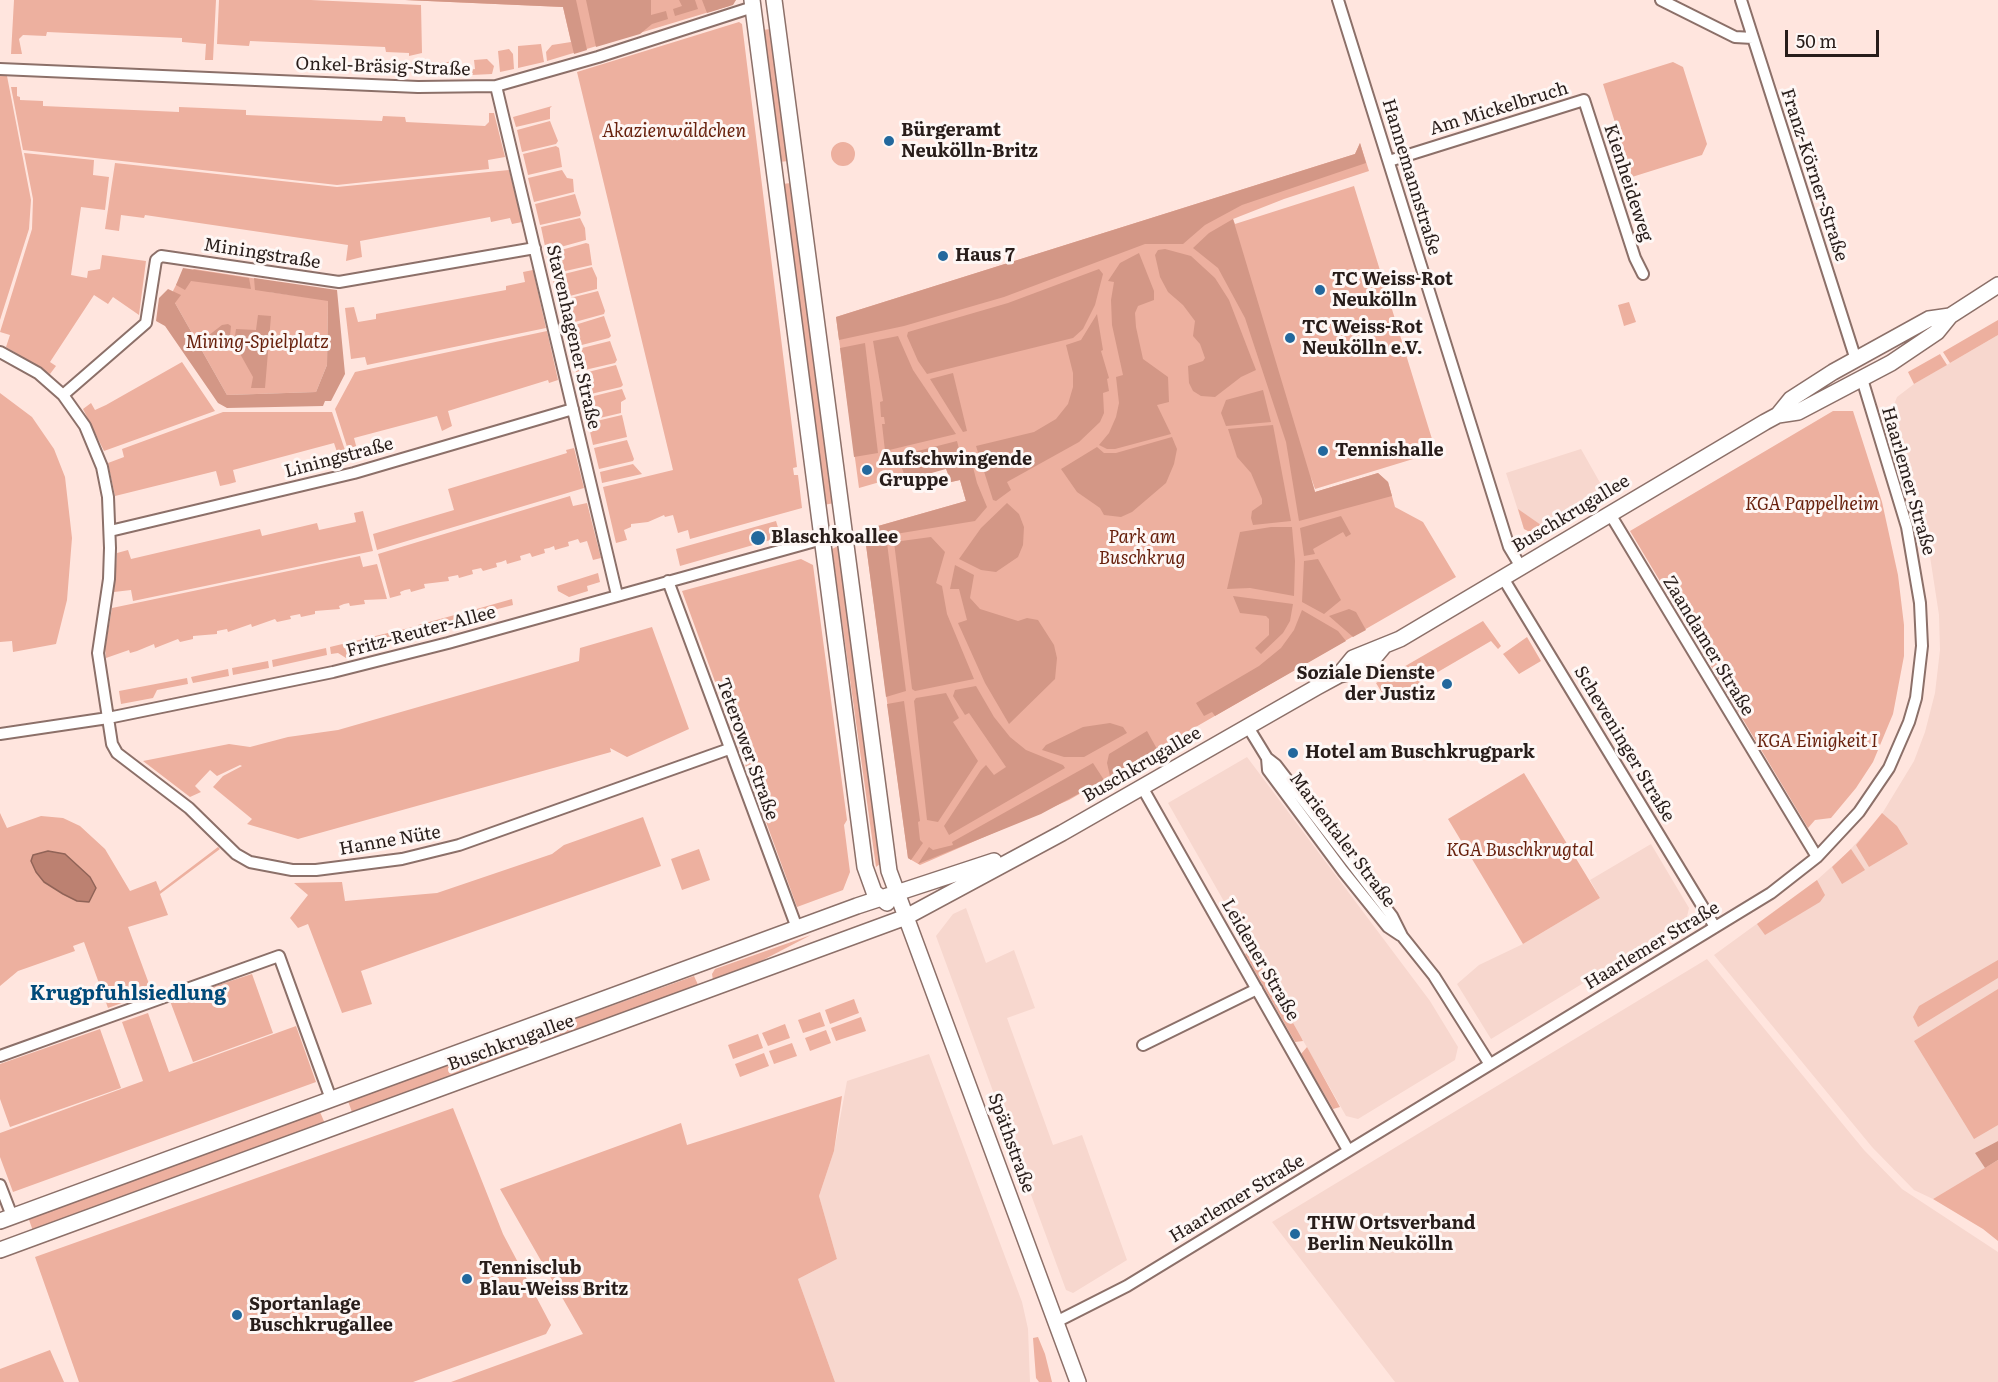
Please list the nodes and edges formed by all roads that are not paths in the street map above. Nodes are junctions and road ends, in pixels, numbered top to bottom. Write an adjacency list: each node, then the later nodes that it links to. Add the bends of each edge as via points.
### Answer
1 (775, 0): 23 (main road)
2 (1338, 0): 10 (street, Hannemannstraße)
3 (1661, 0): 6 (street, via 1735,37)
4 (1741, 0): 6 (street, Franz-Körner-Straße)
5 (752, 3): 8 (street, Onkel-Bräsig-Straße, via 598,57); 24 (main road)
6 (1753, 38): 16 (street, Franz-Körner-Straße)
7 (0, 69): 8 (street, Onkel-Bräsig-Straße, via 418,87)
8 (496, 86): 11 (street, Stavenhagener Straße)
9 (1584, 100): 10 (street, Am Mickelbruch); 12 (street, Kienheideweg)
10 (1389, 161): 25 (street, Hannemannstraße, via 1509,547)
11 (535, 248): 18 (street, Miningstraße, via 339,282 161,256 156,260 146,323); 19 (street, Stavenhagener Straße)
12 (1642, 274)
13 (1998, 285): 14 (main road, Buschkrugallee)
14 (1950, 316): 16 (main road, Buschkrugallee, via 1929,319); 17 (main road, Buschkrugallee, via 1937,332)
15 (0, 352): 18 (street, Hanne Nüte, via 38,373)
16 (1856, 360): 17 (main road); 20 (main road, Buschkrugallee, via 1791,399)
17 (1862, 379): 20 (main road, Buschkrugallee, via 1798,412); 35 (street, Haarlemer Straße, via 1911,544 1920,603 1922,655 1916,698 1889,768 1859,812)
18 (63, 395): 22 (street, Hanne Nüte, via 85,426 99,456 108,496)
19 (573, 409): 22 (street, Liningstraße, via 354,473); 28 (street, Stavenhagener Straße)
20 (1778, 415): 21 (main road, Buschkrugallee)
21 (1610, 514): 25 (main road, Buschkrugallee); 35 (street, Zaandamer Straße)
22 (110, 531): 29 (street, Hanne Nüte, via 109,579 98,648)
23 (844, 533): 24 (street, Fritz-Reuter-Allee); 36 (main road, via 885,849)
24 (822, 538): 27 (street, Fritz-Reuter-Allee); 37 (main road, via 865,867)
25 (1521, 567): 26 (main road, Buschkrugallee)
26 (1503, 578): 30 (main road, Buschkrugallee, via 1384,646 1370,664 1339,675); 39 (street, Scheveninger Straße)
27 (668, 581): 28 (street, Fritz-Reuter-Allee); 32 (street, Teterower Straße)
28 (617, 595): 29 (street, Fritz-Reuter-Allee, via 333,672)
29 (108, 718): 31 (street, Fritz-Reuter-Allee); 32 (street, Hanne Nüte, via 109,734 117,753 189,808 236,854 259,865 292,870 402,860 459,845)
30 (1248, 727): 33 (main road, Buschkrugallee); 46 (street, Marientaler Straße, via 1267,758 1268,770 1388,927 1402,936 1434,976)
31 (0, 734)
32 (729, 749): 40 (street, Teterower Straße)
33 (1142, 787): 34 (main road, Buschkrugallee); 42 (street, Leidener Straße)
34 (1025, 851): 36 (main road, Buschkrugallee); 38 (main road, Buschkrugallee)
35 (1817, 857): 39 (street, Haarlemer Straße, via 1771,893)
36 (896, 894): 37 (main road, Buschkrugallee); 38 (main road, Späthstraße)
37 (880, 899): 38 (main road); 40 (main road, Buschkrugallee)
38 (906, 917): 43 (main road, Buschkrugallee); 54 (main road, Späthstraße)
39 (1714, 927): 46 (street, Haarlemer Straße)
40 (797, 928): 41 (main road, Buschkrugallee)
41 (701, 964): 43 (main road); 47 (main road, Buschkrugallee)
42 (1257, 989): 44 (street); 49 (street, Leidener Straße)
43 (710, 990): 48 (main road, Buschkrugallee)
44 (1143, 1046)
45 (0, 1056): 47 (street, via 279,956)
46 (1489, 1063): 49 (street, Haarlemer Straße)
47 (331, 1099): 48 (main road); 51 (main road, Buschkrugallee)
48 (341, 1126): 52 (main road, Buschkrugallee)
49 (1348, 1150): 54 (street, Haarlemer Straße, via 1127,1286)
50 (0, 1185): 51 (street)
51 (6, 1218): 52 (main road)
52 (21, 1242): 53 (main road, Buschkrugallee)
53 (0, 1250)
54 (1056, 1322): 55 (main road, Späthstraße)
55 (1078, 1382)

